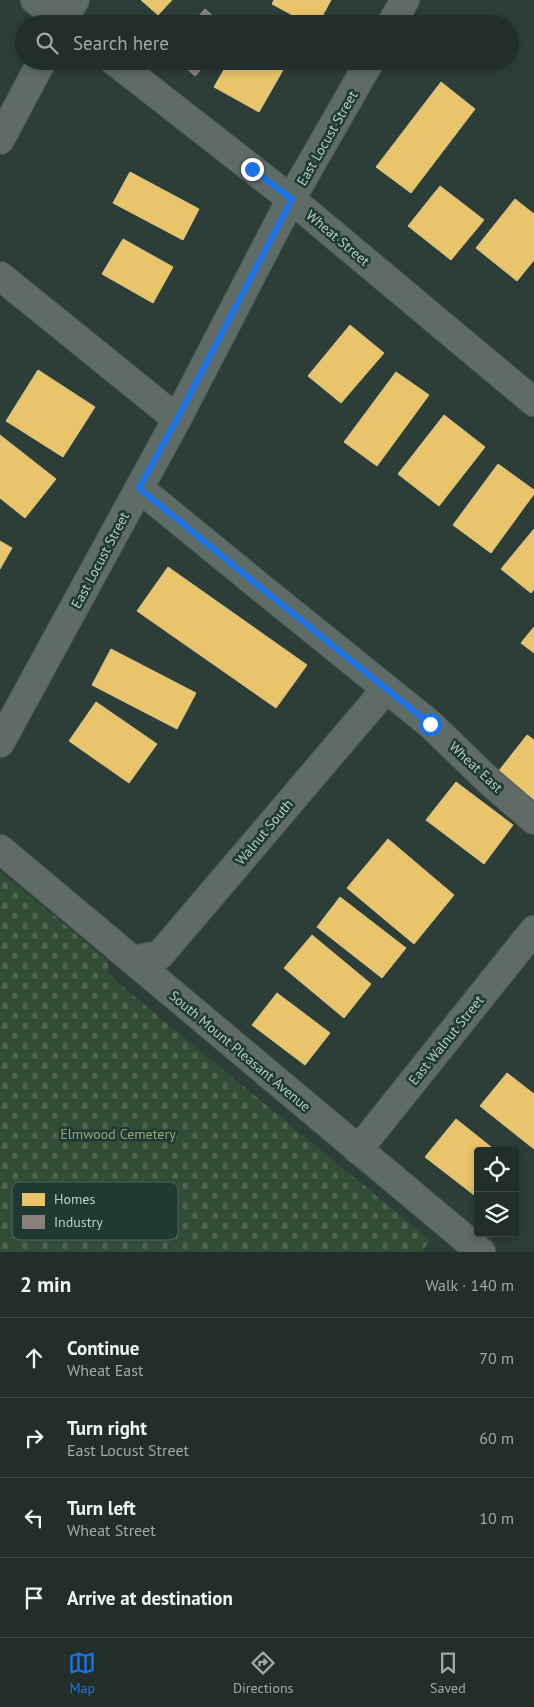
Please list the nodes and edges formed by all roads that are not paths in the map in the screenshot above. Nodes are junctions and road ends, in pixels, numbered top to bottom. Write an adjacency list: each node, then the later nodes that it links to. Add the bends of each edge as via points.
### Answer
1 (35, 0): 3 (street)
2 (405, 0): 4 (street)
3 (62, 15)
4 (397, 15)
5 (37, 70): 8 (street)
6 (126, 70): 9 (street, Wheat Street)
7 (365, 70): 9 (street, East Locust Street)
8 (0, 140)
9 (292, 199): 11 (street, Wheat Street); 12 (street, East Locust Street)
10 (0, 276): 12 (street)
11 (534, 402)
12 (177, 419): 13 (street, East Locust Street)
13 (139, 488): 14 (street, Wheat East); 15 (street, East Locust Street)
14 (386, 689): 16 (street, Wheat East, via 430,724); 19 (street, Walnut South, via 160,954)
15 (0, 743)
16 (534, 820)
17 (0, 849): 19 (street, South Mount Pleasant Avenue)
18 (534, 930): 20 (street, East Walnut Street)
19 (132, 960): 20 (street, South Mount Pleasant Avenue)
20 (358, 1150): 21 (street, South Mount Pleasant Avenue)
21 (476, 1250)

